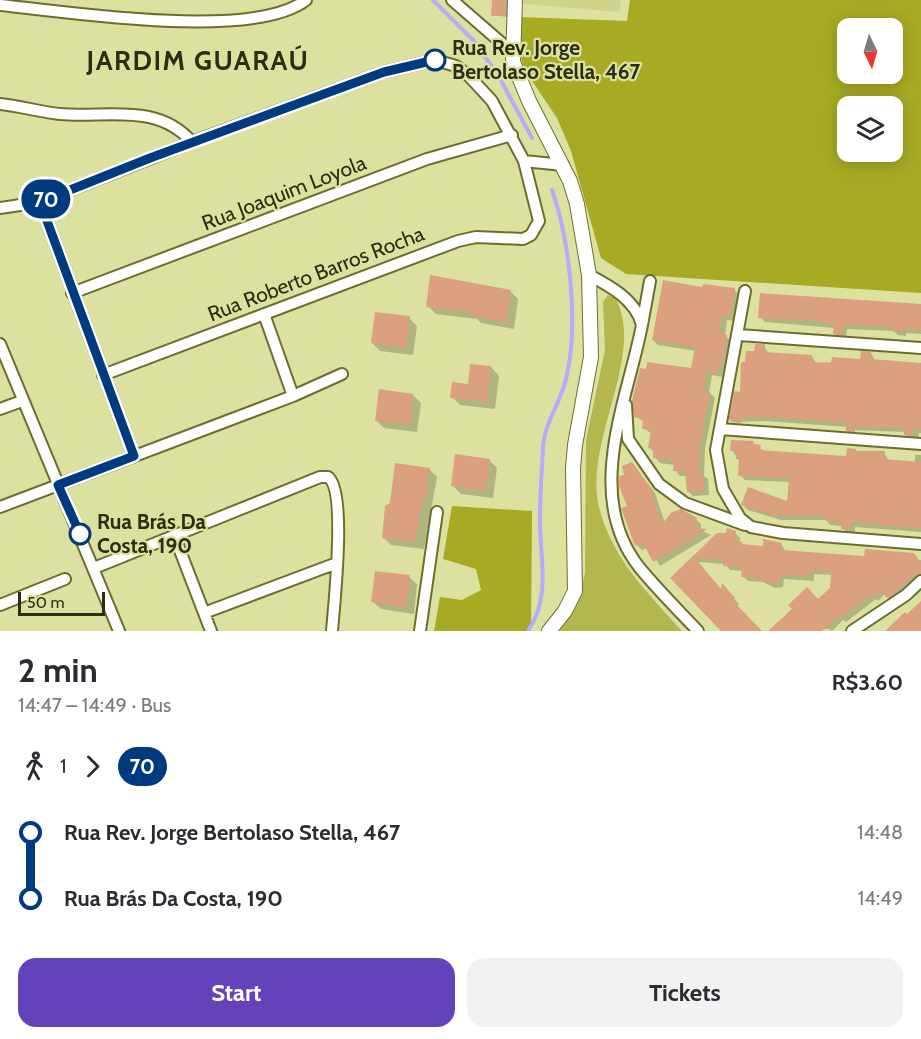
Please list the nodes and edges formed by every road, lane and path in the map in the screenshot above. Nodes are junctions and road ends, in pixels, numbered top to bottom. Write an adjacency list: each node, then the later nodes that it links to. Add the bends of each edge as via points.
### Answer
1 (306, 0): 4 (street, via 273,15 221,20 175,20)
2 (453, 0): 5 (street)
3 (515, 0): 5 (street)
4 (0, 5)
5 (513, 53): 10 (street, via 516,72)
6 (0, 104): 8 (street, via 60,114 134,114 157,118 174,126)
7 (512, 135): 8 (street, via 492,101 468,75 456,66 435,60 384,72); 9 (street); 16 (street, Rua Joaquim Loyola, via 427,159)
8 (192, 142): 11 (street)
9 (529, 161): 10 (street); 17 (street, Rua Roberto Barros Rocha, via 539,221 531,236 458,241)
10 (557, 164): 13 (street, via 577,204)
11 (40, 202): 12 (street); 16 (street)
12 (0, 208)
13 (589, 275): 18 (street, via 630,302); 47 (street, via 591,357 573,468 575,591)
14 (650, 281): 18 (street)
15 (745, 291): 19 (street)
16 (72, 293): 23 (street)
17 (264, 314): 23 (street, Rua Roberto Barros Rocha); 24 (street)
18 (642, 325): 25 (street)
19 (738, 334): 21 (street); 28 (street)
20 (0, 344): 26 (street)
21 (921, 348)
22 (342, 374): 24 (street)
23 (103, 375): 30 (street)
24 (293, 396): 30 (street)
25 (626, 397): 34 (street, via 628,439 659,484 685,503); 48 (street, via 617,422 611,481 618,527 638,566)
26 (22, 401): 27 (street); 31 (street)
27 (0, 410)
28 (720, 429): 29 (street); 34 (street, via 717,450 723,489 740,518)
29 (921, 444)
30 (134, 456): 31 (street)
31 (58, 485): 32 (street); 38 (street)
32 (0, 507)
33 (437, 512): 46 (street)
34 (751, 527): 36 (street)
35 (174, 535): 37 (street, via 328,477 336,486); 38 (street); 42 (street)
36 (921, 544)
37 (337, 563): 42 (street); 45 (street)
38 (94, 568): 43 (street)
39 (65, 579): 41 (street)
40 (921, 581): 49 (street)
41 (0, 605)
42 (204, 613): 44 (street)
43 (118, 631)
44 (211, 631)
45 (332, 631)
46 (420, 631)
47 (549, 631)
48 (698, 631)
49 (852, 631)

